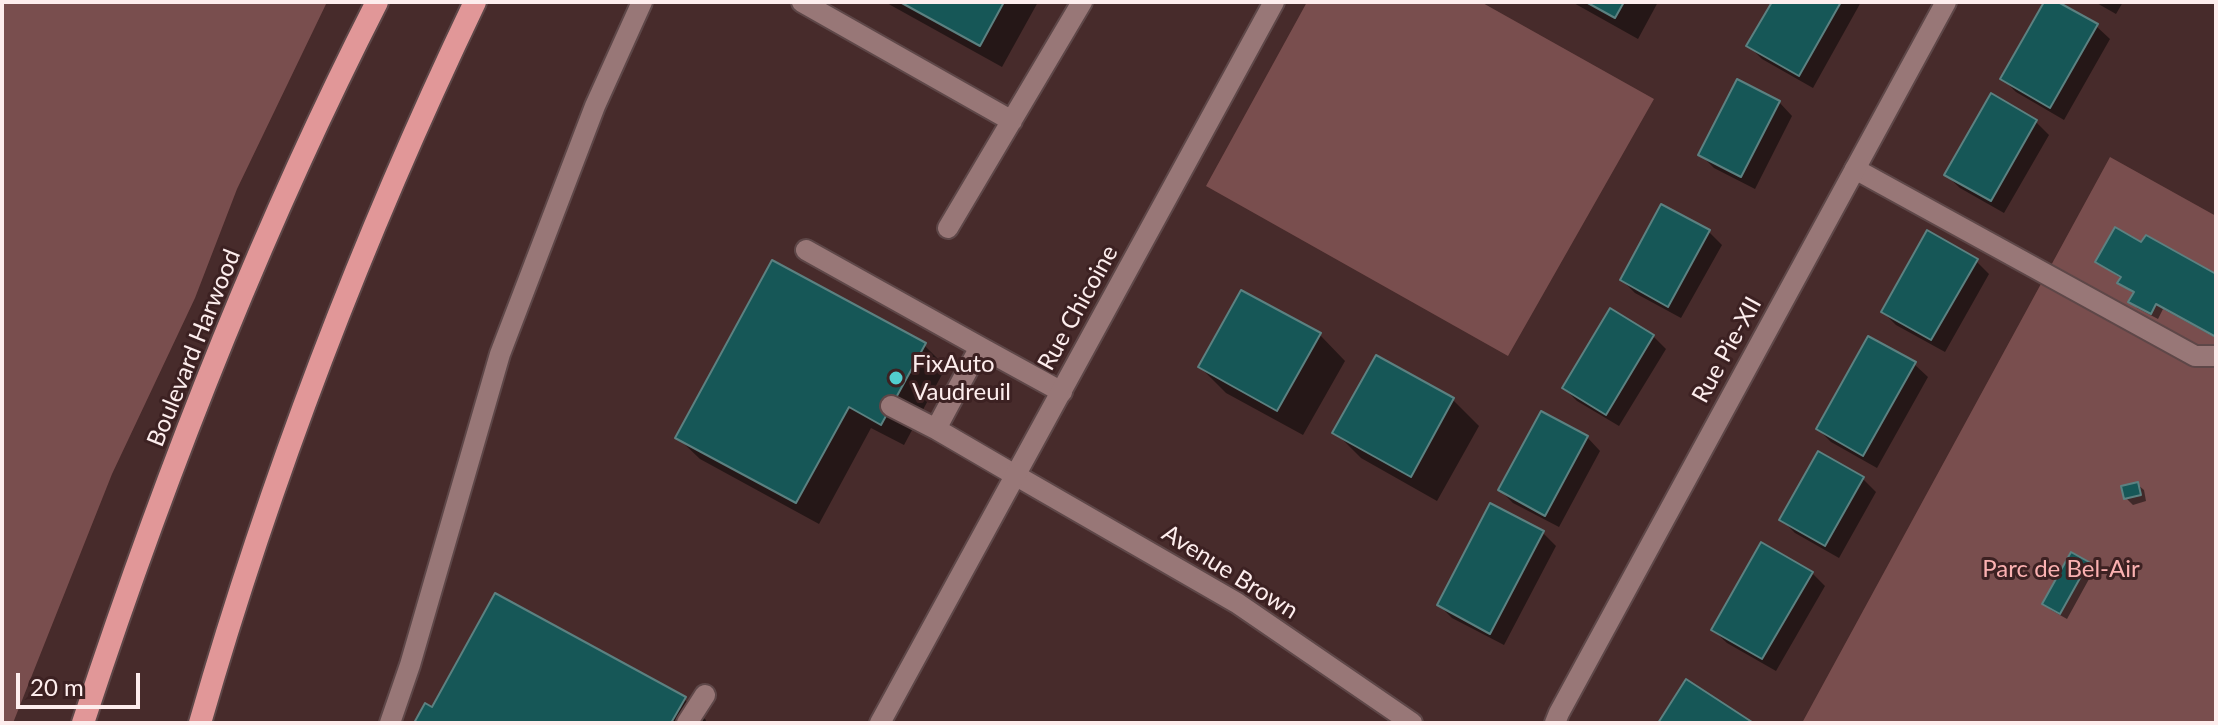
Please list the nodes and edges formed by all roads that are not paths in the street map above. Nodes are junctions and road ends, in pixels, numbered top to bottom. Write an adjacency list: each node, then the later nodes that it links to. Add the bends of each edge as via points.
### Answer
1 (377, 2): 19 (highway, Boulevard Harwood, via 224,338 135,567)
2 (475, 2): 20 (highway, via 400,167 312,388 245,575)
3 (642, 2): 21 (street, via 595,106 500,354)
4 (802, 2): 8 (street)
5 (1082, 2): 8 (street)
6 (1274, 2): 14 (street, Rue Chicoine)
7 (1946, 2): 9 (street, Rue Pie-XII)
8 (1012, 121): 10 (street)
9 (1855, 169): 13 (street, via 2195,356); 25 (street, Rue Pie-XII)
10 (948, 228)
11 (806, 250): 12 (street)
12 (980, 347): 14 (street); 16 (street)
13 (2216, 356)
14 (1062, 392): 17 (street, Rue Chicoine)
15 (891, 406): 16 (street, Avenue Brown)
16 (936, 429): 17 (street, Avenue Brown)
17 (1015, 475): 23 (street, Rue Chicoine); 24 (street, Avenue Brown, via 1237,603)
18 (705, 695): 22 (street)
19 (83, 723)
20 (200, 723)
21 (390, 723)
22 (687, 723)
23 (880, 723)
24 (1412, 723)
25 (1555, 723)

